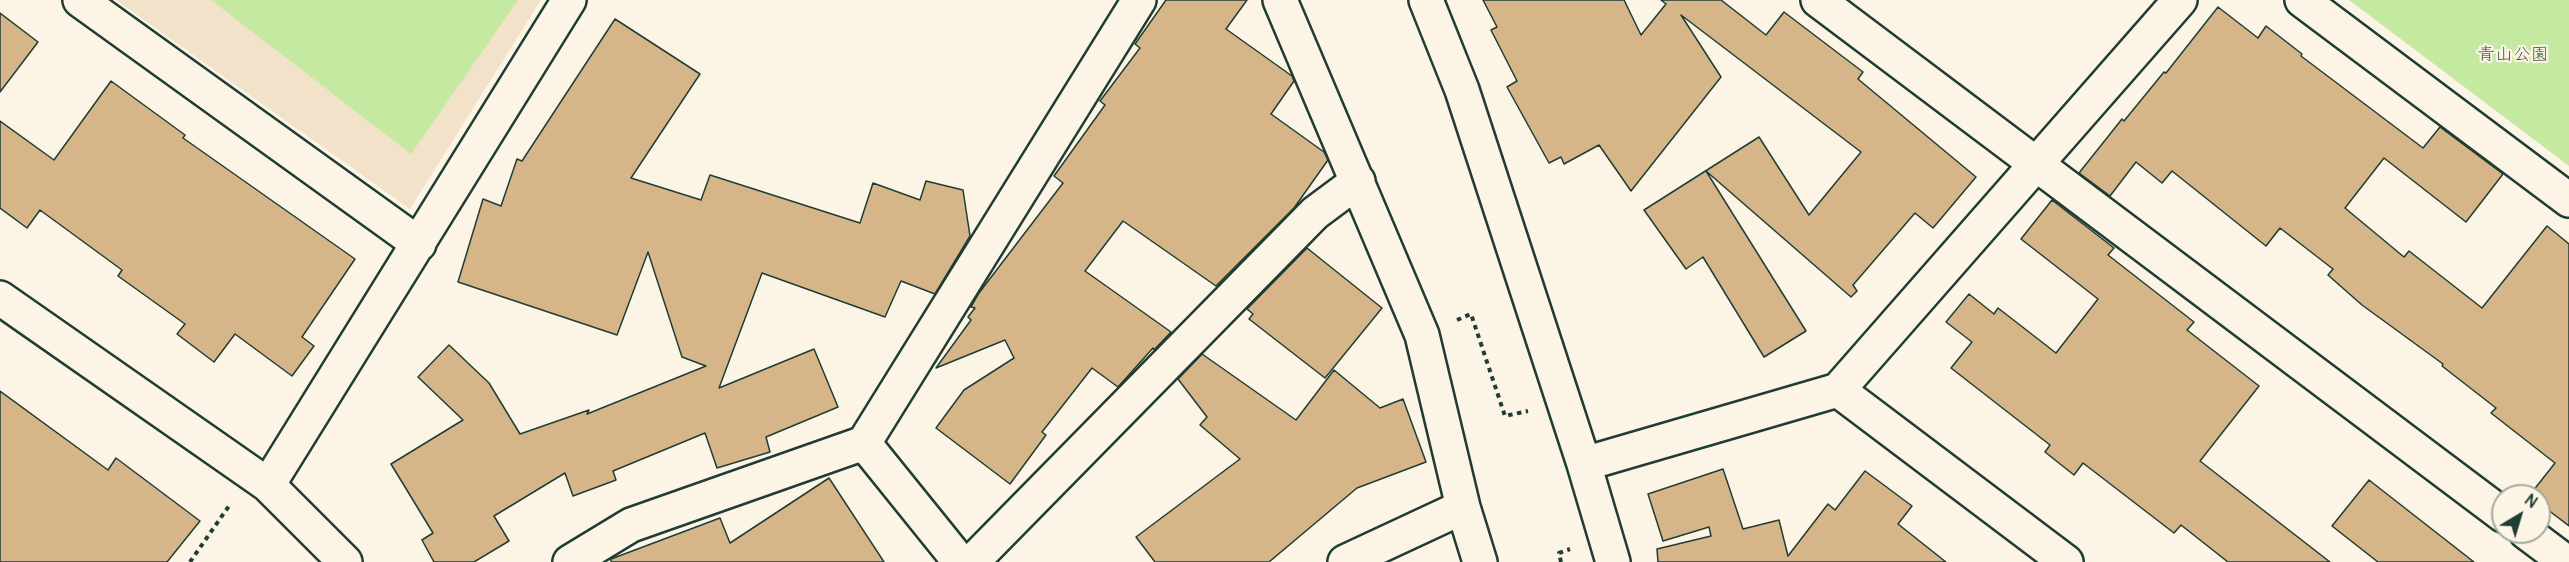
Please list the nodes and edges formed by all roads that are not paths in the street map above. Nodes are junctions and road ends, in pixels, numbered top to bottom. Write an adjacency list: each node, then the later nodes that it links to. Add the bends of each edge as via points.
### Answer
1 (80, 0): 12 (street)
2 (569, 0): 12 (street)
3 (1139, 0): 15 (street)
4 (1281, 0): 10 (street)
5 (1426, 0): 16 (street, via 1462,90)
6 (1818, 0): 9 (street)
7 (2180, 0): 9 (street)
8 (2302, 0): 11 (street)
9 (2035, 162): 14 (street); 18 (street)
10 (1358, 181): 19 (street, via 1422,335); 24 (street, via 1315,213)
11 (2569, 200)
12 (419, 244): 17 (street)
13 (0, 298): 17 (street)
14 (1838, 390): 16 (street); 28 (street)
15 (864, 443): 22 (street, via 631,525); 23 (street)
16 (1584, 464): 27 (street)
17 (268, 485): 21 (street)
18 (2491, 505)
19 (1462, 507): 25 (street); 26 (street)
20 (2542, 544): 29 (street)
21 (345, 562)
22 (570, 562)
23 (960, 562)
24 (972, 562)
25 (1345, 562)
26 (1480, 562)
27 (1613, 562)
28 (2066, 562)
29 (2566, 562)

